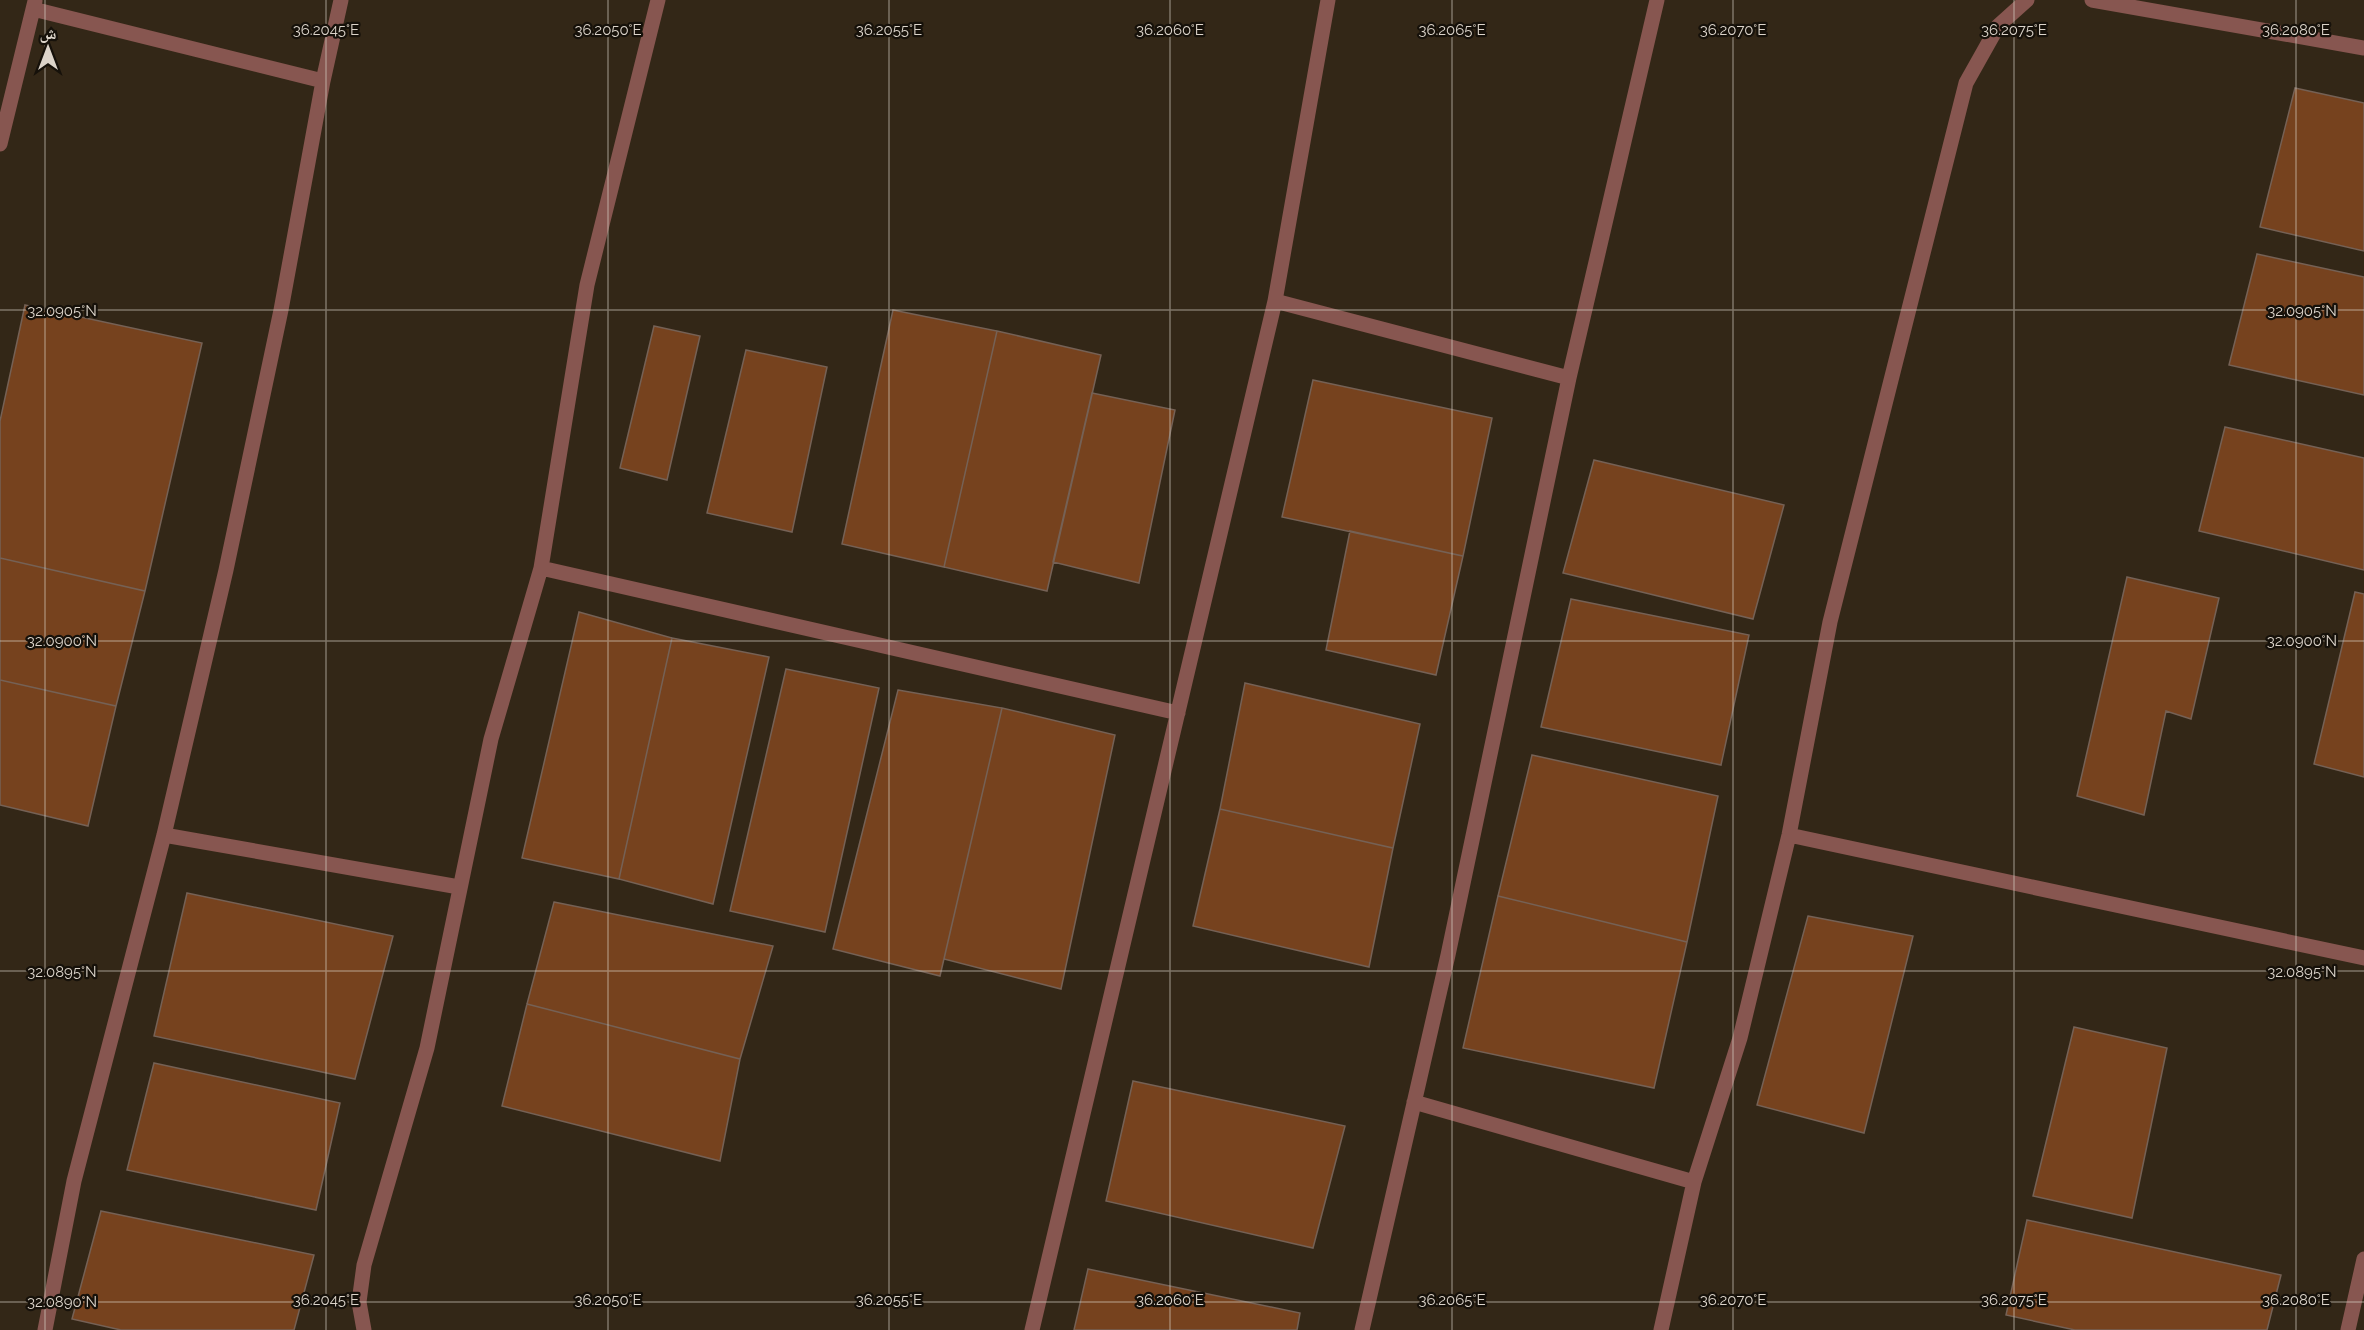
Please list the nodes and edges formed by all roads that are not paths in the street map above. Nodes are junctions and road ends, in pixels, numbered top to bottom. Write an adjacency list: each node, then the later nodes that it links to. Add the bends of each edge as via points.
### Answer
1 (341, 0): 9 (lane)
2 (658, 0): 13 (lane, via 587,285)
3 (1329, 0): 11 (lane)
4 (1657, 0): 12 (lane)
5 (2027, 0): 16 (lane, via 1998,26 1966,83 1830,622)
6 (2092, 0): 8 (lane)
7 (34, 5): 9 (lane); 10 (lane)
8 (2364, 48)
9 (323, 81): 15 (lane, via 226,570)
10 (0, 144)
11 (1275, 301): 12 (lane); 14 (lane)
12 (1569, 378): 19 (lane)
13 (541, 568): 14 (lane); 17 (lane, via 491,739)
14 (1178, 713): 24 (lane)
15 (164, 835): 17 (lane); 22 (lane, via 74,1182)
16 (1789, 835): 18 (lane); 20 (lane, via 1740,1038)
17 (459, 887): 23 (lane, via 427,1048 364,1265 359,1302)
18 (2364, 958)
19 (1414, 1102): 20 (lane); 25 (lane)
20 (1694, 1182): 26 (lane)
21 (2364, 1259): 27 (lane)
22 (45, 1330)
23 (364, 1330)
24 (1032, 1330)
25 (1362, 1330)
26 (1661, 1330)
27 (2348, 1330)

